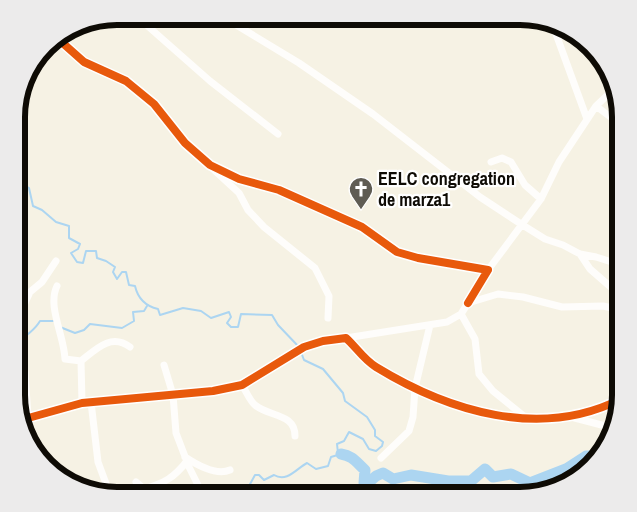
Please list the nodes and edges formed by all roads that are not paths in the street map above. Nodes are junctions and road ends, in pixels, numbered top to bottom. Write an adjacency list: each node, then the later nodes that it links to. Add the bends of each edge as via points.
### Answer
1 (147, 25): 9 (street, via 210,81)
2 (236, 25): 13 (street, via 373,114)
3 (556, 32): 8 (street)
4 (63, 43): 11 (street, via 84,62 126,81 154,104 185,143)
5 (609, 94): 6 (street)
6 (596, 106): 7 (street); 8 (street)
7 (612, 118)
8 (587, 119): 12 (street, via 559,162)
9 (278, 134)
10 (491, 162): 12 (street, via 502,158 511,162 525,184)
11 (210, 166): 17 (street, via 239,179 279,190 362,227 397,252); 24 (street, via 239,193 248,210 264,227 313,266 329,296)
12 (541, 199): 13 (street)
13 (520, 224): 14 (street); 17 (street)
14 (580, 254): 16 (street); 19 (street, via 590,269)
15 (56, 261): 20 (street, via 42,282 30,292)
16 (612, 261)
17 (488, 270): 21 (street)
18 (57, 286): 28 (street, via 52,295 65,359)
19 (612, 288)
20 (25, 303)
21 (468, 303): 22 (street, via 498,294 562,307); 23 (street)
22 (612, 308)
23 (461, 314): 25 (street, via 447,322); 40 (street, via 475,339 479,374 499,396)
24 (328, 318)
25 (430, 325): 26 (street); 32 (street)
26 (346, 338): 31 (street, via 304,347); 32 (street, via 374,366)
27 (130, 347): 28 (street, via 124,343 106,342)
28 (81, 361): 37 (street)
29 (164, 365): 33 (street)
30 (25, 372): 34 (street)
31 (242, 385): 33 (street); 42 (street, via 254,405 290,421 295,427)
32 (415, 388): 40 (street, via 472,412); 43 (street, via 409,431)
33 (173, 394): 35 (street); 44 (street, via 176,433)
34 (25, 401)
35 (92, 402): 37 (street); 48 (street, via 98,462)
36 (612, 402): 38 (street)
37 (82, 403): 39 (street)
38 (568, 416): 40 (street); 41 (street)
39 (28, 418)
40 (528, 419)
41 (606, 426)
42 (295, 436)
43 (381, 458)
44 (186, 459): 45 (street, via 212,470); 47 (street, via 176,476); 52 (street)
45 (230, 470)
46 (136, 482): 49 (street)
47 (162, 483): 50 (street); 51 (street)
48 (107, 486)
49 (142, 487)
50 (150, 487)
51 (161, 487)
52 (200, 487)

